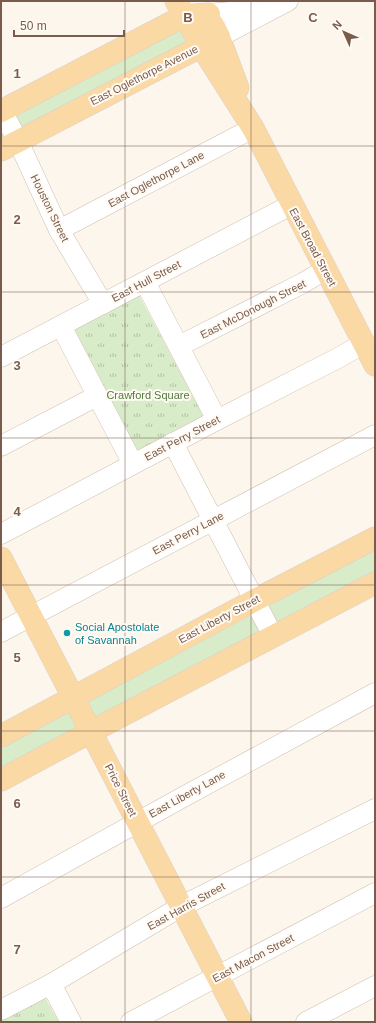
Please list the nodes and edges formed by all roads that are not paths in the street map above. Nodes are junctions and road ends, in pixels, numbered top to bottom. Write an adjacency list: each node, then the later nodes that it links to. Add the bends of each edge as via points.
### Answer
1 (254, 1): 4 (street, via 230,12)
2 (288, 1): 5 (street, East Oglethorpe Avenue)
3 (180, 8): 4 (main road); 5 (main road, East Broad Street); 6 (main road)
4 (205, 8): 5 (main road, East Broad Street)
5 (210, 42): 7 (main road, East Broad Street); 8 (main road, East Oglethorpe Avenue)
6 (1, 110): 8 (street, Houston Street)
7 (253, 128): 9 (main road, East Broad Street); 10 (street, East Oglethorpe Lane)
8 (9, 145): 10 (street, Houston Street)
9 (291, 205): 11 (main road, East Broad Street); 12 (street, East Hull Street)
10 (59, 230): 13 (street, Houston Street)
11 (325, 270): 15 (main road, East Broad Street); 16 (street, East McDonough Street)
12 (145, 282): 13 (street, East Hull Street); 16 (street)
13 (103, 304): 14 (street, East Hull Street)
14 (60, 326): 17 (street, East Hull Street); 19 (street)
15 (364, 343): 18 (main road, East Broad Street); 20 (street, East Perry Street)
16 (179, 346): 20 (street)
17 (1, 357)
18 (375, 365)
19 (97, 396): 23 (street); 24 (street)
20 (217, 420): 22 (street, East Perry Street)
21 (375, 435): 25 (street, East Perry Lane)
22 (173, 443): 24 (street, East Perry Street); 25 (street)
23 (1, 446)
24 (133, 464): 26 (street, East Perry Street)
25 (213, 520): 30 (street); 31 (street, East Perry Lane)
26 (1, 534)
27 (375, 538): 30 (main road, East Liberty Street)
28 (1, 558): 31 (main road, Price Street)
29 (375, 583): 33 (main road)
30 (255, 600): 33 (street); 35 (main road, East Liberty Street)
31 (31, 616): 32 (street, East Perry Lane); 35 (main road, Price Street)
32 (1, 632)
33 (274, 636): 36 (main road)
34 (375, 693): 40 (street, East Liberty Lane)
35 (73, 697): 36 (main road, Price Street); 37 (main road, East Liberty Street)
36 (92, 732): 38 (main road); 40 (main road, Price Street)
37 (1, 736)
38 (1, 780)
39 (375, 809): 43 (street, East Harris Street)
40 (138, 821): 42 (street, East Liberty Lane); 43 (main road, Price Street)
41 (375, 893): 44 (street, East Macon Street)
42 (1, 898)
43 (182, 906): 44 (main road, Price Street); 45 (street, East Harris Street)
44 (218, 976): 49 (street, East Macon Street); 50 (main road, Price Street)
45 (51, 984): 47 (street, East Harris Street); 48 (street)
46 (375, 986): 51 (street)
47 (3, 1005)
48 (71, 1022)
49 (131, 1022)
50 (241, 1022)
51 (306, 1022)

